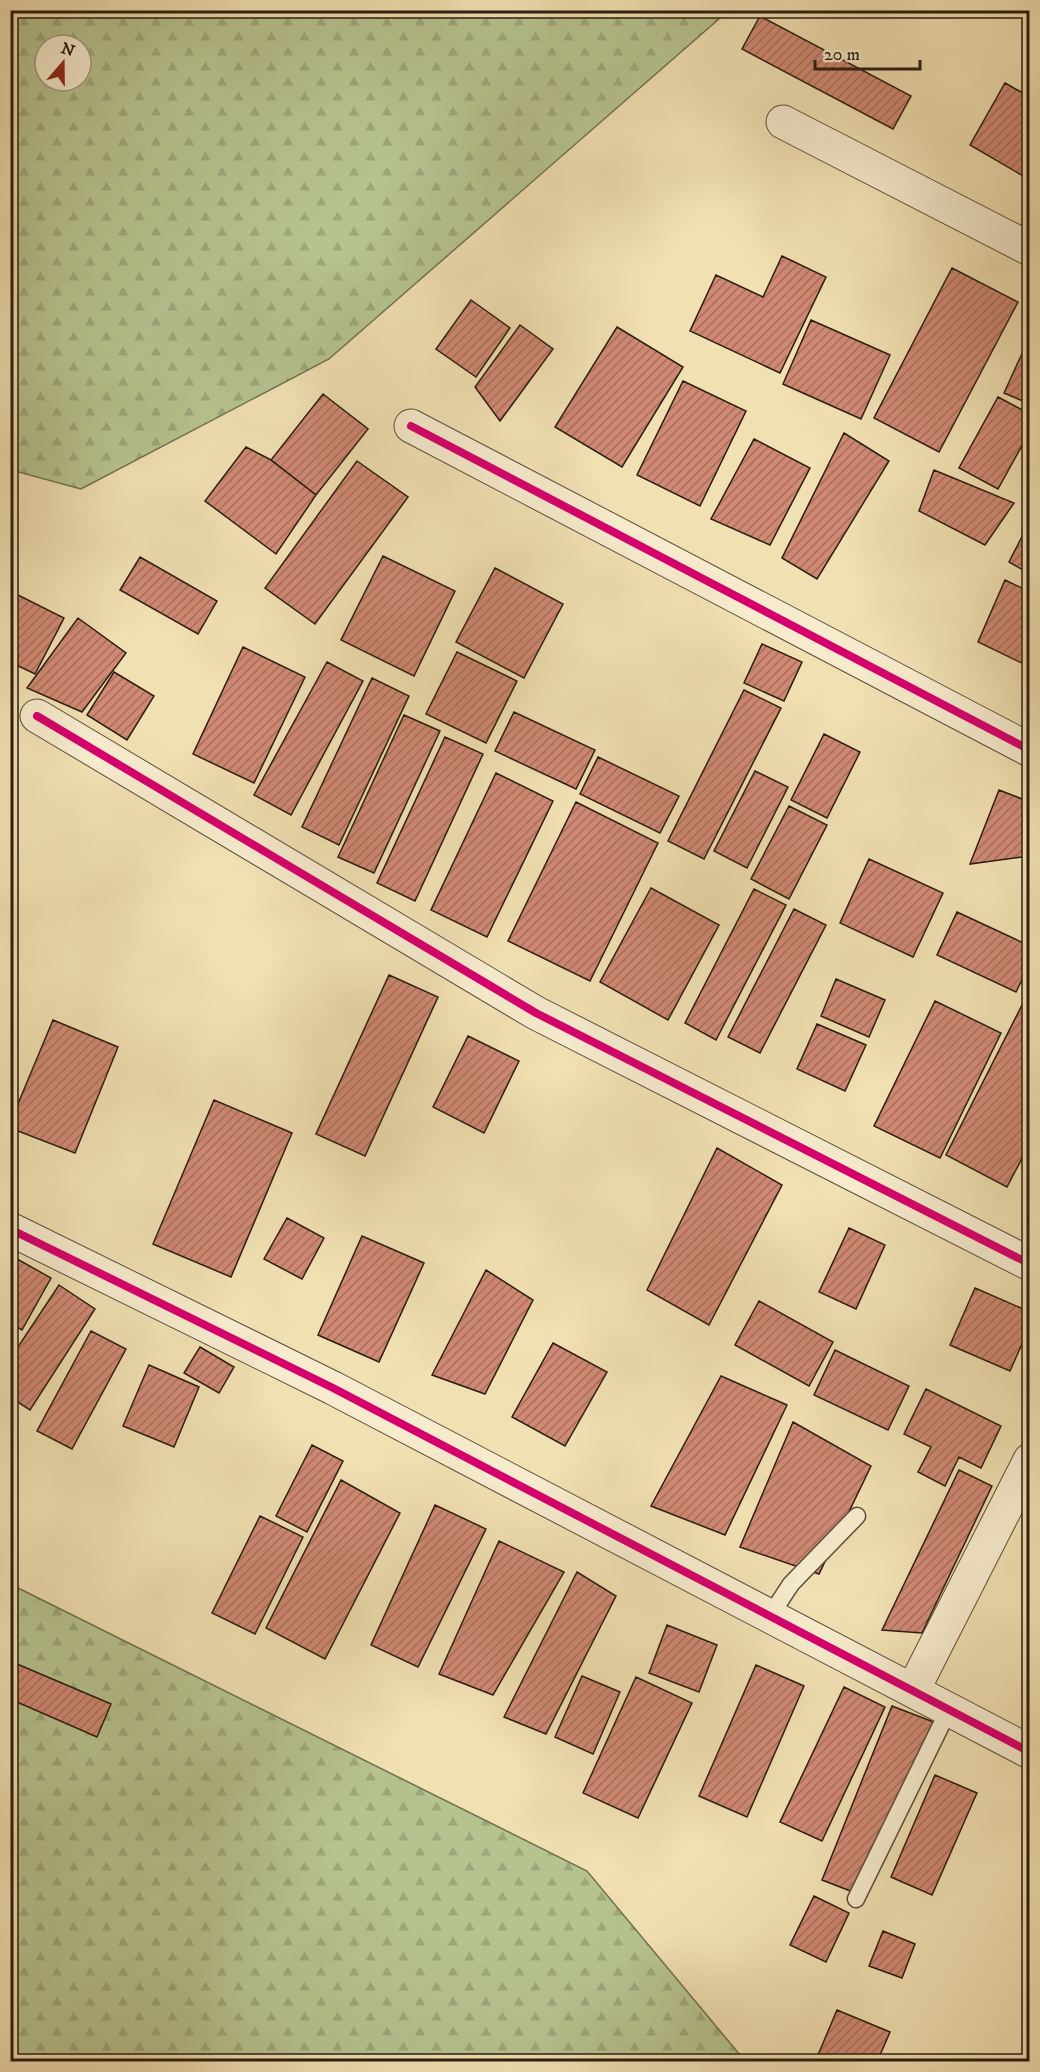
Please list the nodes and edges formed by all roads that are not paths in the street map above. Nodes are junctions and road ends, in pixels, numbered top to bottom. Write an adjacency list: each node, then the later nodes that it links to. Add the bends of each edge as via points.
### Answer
1 (783, 122): 2 (street)
2 (1029, 249)
3 (411, 426): 5 (street)
4 (37, 716): 7 (street, via 536,1013)
5 (1029, 750)
6 (10, 1229): 10 (street, via 333,1388)
7 (1029, 1264)
8 (1029, 1460): 11 (street)
9 (857, 1516): 10 (lane, via 791,1584)
10 (770, 1616): 11 (street)
11 (913, 1690): 12 (street)
12 (949, 1709): 13 (street); 14 (lane)
13 (1029, 1752)
14 (856, 1899)

